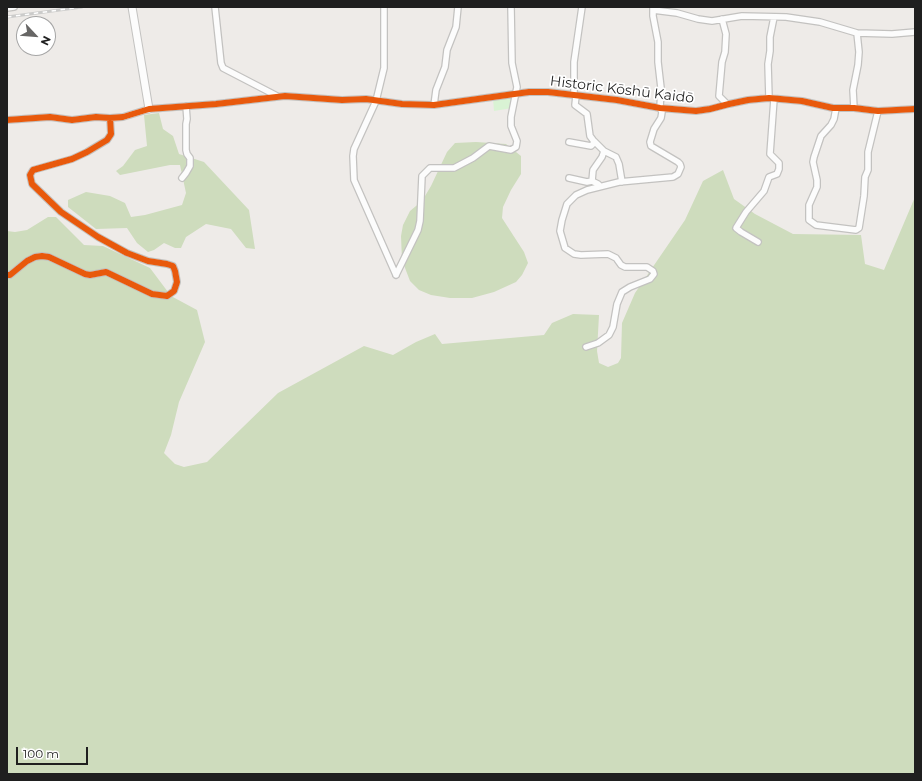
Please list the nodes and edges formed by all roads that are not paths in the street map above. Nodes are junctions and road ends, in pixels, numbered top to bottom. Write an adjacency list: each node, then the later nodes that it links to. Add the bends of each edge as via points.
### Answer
1 (14, 7): 8 (street)
2 (132, 7): 25 (street)
3 (214, 7): 16 (street, Historic Kōshū Kaidō, via 223,68)
4 (384, 7): 18 (street, via 384,68)
5 (458, 7): 20 (street, via 456,27 447,50)
6 (511, 7): 14 (street)
7 (582, 7): 15 (street, via 574,62)
8 (7, 8)
9 (653, 9): 11 (street, via 698,19); 22 (street, via 658,42)
10 (774, 17): 11 (street, via 742,16); 13 (street, via 820,22); 17 (street, via 768,64)
11 (722, 19): 19 (street, via 726,34 719,96)
12 (915, 32): 13 (street)
13 (857, 33): 24 (street, via 859,52 853,90)
14 (515, 95): 15 (street, Historic Kōshū Kaidō, via 529,92); 18 (street, via 511,126 517,141 516,147 511,150 489,146 454,168 430,168 422,176 418,230 396,275 354,180 354,149); 20 (street, Historic Kōshū Kaidō)
15 (575, 95): 22 (street, Historic Kōshū Kaidō); 31 (street, via 575,105 587,114 589,132)
16 (278, 96): 18 (street, Historic Kōshū Kaidō); 21 (street)
17 (771, 99): 19 (street, Historic Kōshū Kaidō); 23 (street, Historic Kōshū Kaidō, via 802,101); 38 (street, via 770,154 779,163 779,169 777,174 768,177 764,191 736,228)
18 (376, 101): 20 (street, Historic Kōshū Kaidō)
19 (727, 104): 22 (street, Historic Kōshū Kaidō, via 710,110 696,111)
20 (434, 105)
21 (186, 106): 25 (street); 33 (street, via 186,150 190,166)
22 (660, 108): 36 (street, via 661,118 654,129 651,146 680,164 678,174 673,177)
23 (836, 108): 24 (street, Historic Kōshū Kaidō); 27 (street, via 834,119 821,136 814,157 817,187 809,205 809,220 816,225 856,230 859,228 868,170 868,152)
24 (854, 108): 27 (street, Historic Kōshū Kaidō)
25 (149, 109): 28 (street)
26 (915, 109): 27 (street, Historic Kōshū Kaidō)
27 (878, 110)
28 (110, 118): 29 (street, via 72,120 50,117); 39 (street, via 111,134 107,140 72,159 33,170 30,175 32,184 61,212 127,254 173,266 176,282 174,291 167,296 152,294 106,272 85,274 42,256 27,261)
29 (7, 120)
30 (569, 142): 31 (street, via 592,146)
31 (595, 142): 32 (street)
32 (604, 151): 35 (street, via 593,170); 36 (street, via 616,157)
33 (182, 178)
34 (569, 178): 35 (street)
35 (592, 181): 37 (street)
36 (622, 182): 37 (street)
37 (600, 186): 40 (street, via 576,194 567,204 560,231 565,248 581,255 608,254 625,267 647,267 654,274 650,279 622,292 609,335 598,343)
38 (758, 242)
39 (7, 275)
40 (586, 347)

